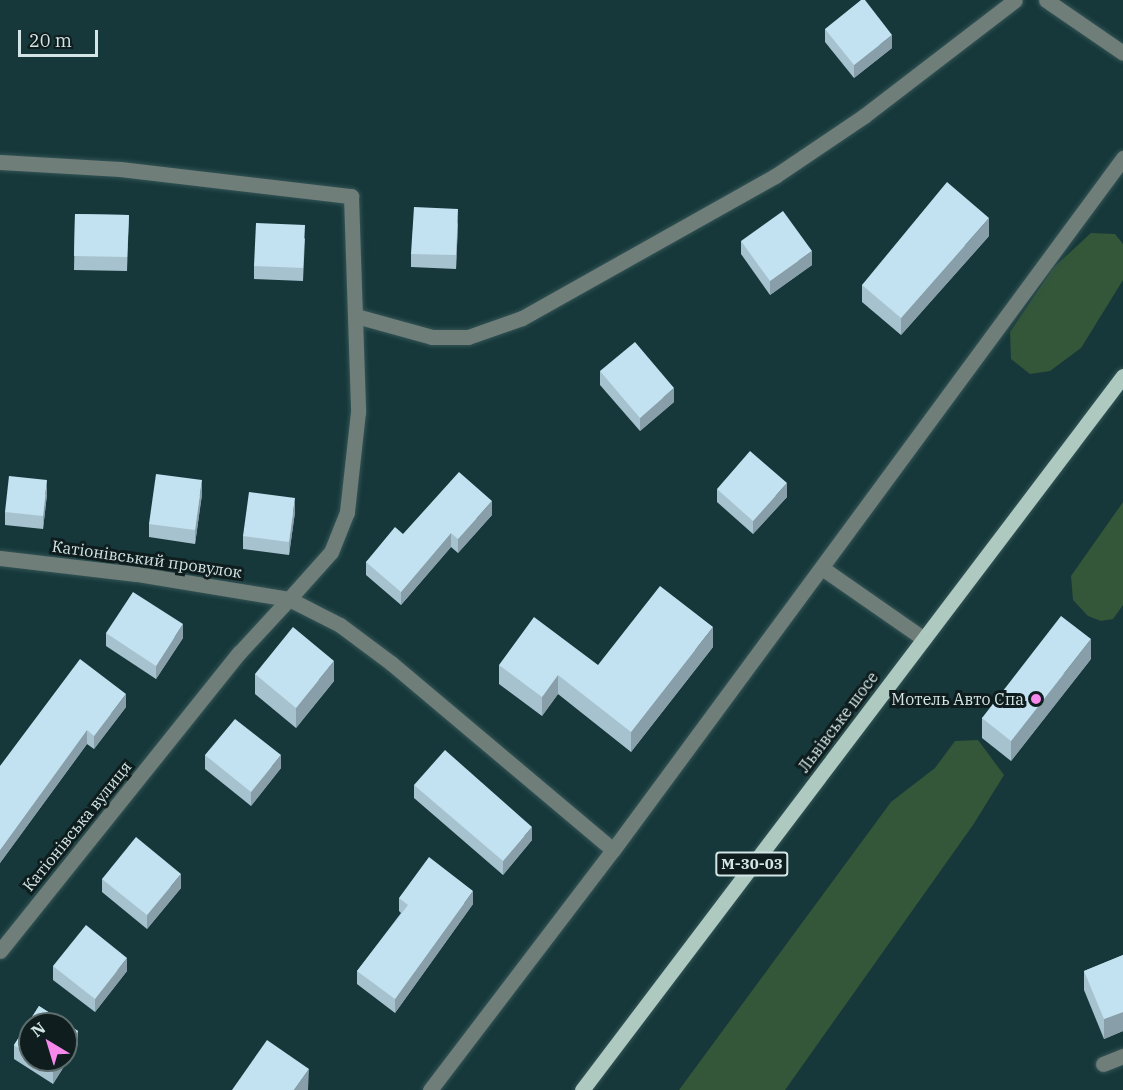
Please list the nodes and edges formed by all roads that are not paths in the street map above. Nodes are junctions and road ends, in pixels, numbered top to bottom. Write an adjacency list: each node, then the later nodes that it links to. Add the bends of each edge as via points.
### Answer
1 (1015, 0): 6 (street, via 864,116 775,176 522,318 468,337 432,337)
2 (1046, 0): 3 (street)
3 (1123, 53)
4 (1123, 158): 9 (street)
5 (0, 162): 6 (street, Катіонівська вулиця, via 120,169 351,196)
6 (356, 316): 10 (street, Катіонівська вулиця, via 358,412 347,512 331,552)
7 (1123, 376): 11 (main road, Львівське шосе / М-30-03)
8 (0, 558): 10 (street, Катіонівський провулок, via 136,574)
9 (822, 568): 11 (street); 12 (street)
10 (290, 599): 12 (street, Катіонівський провулок, via 340,625 391,663); 13 (street, Катіонівська вулиця, via 239,653)
11 (924, 639): 17 (main road, Львівське шосе / М-30-03)
12 (613, 850): 16 (street)
13 (0, 951)
14 (1123, 1056): 15 (street)
15 (1104, 1064)
16 (430, 1090)
17 (582, 1090)

